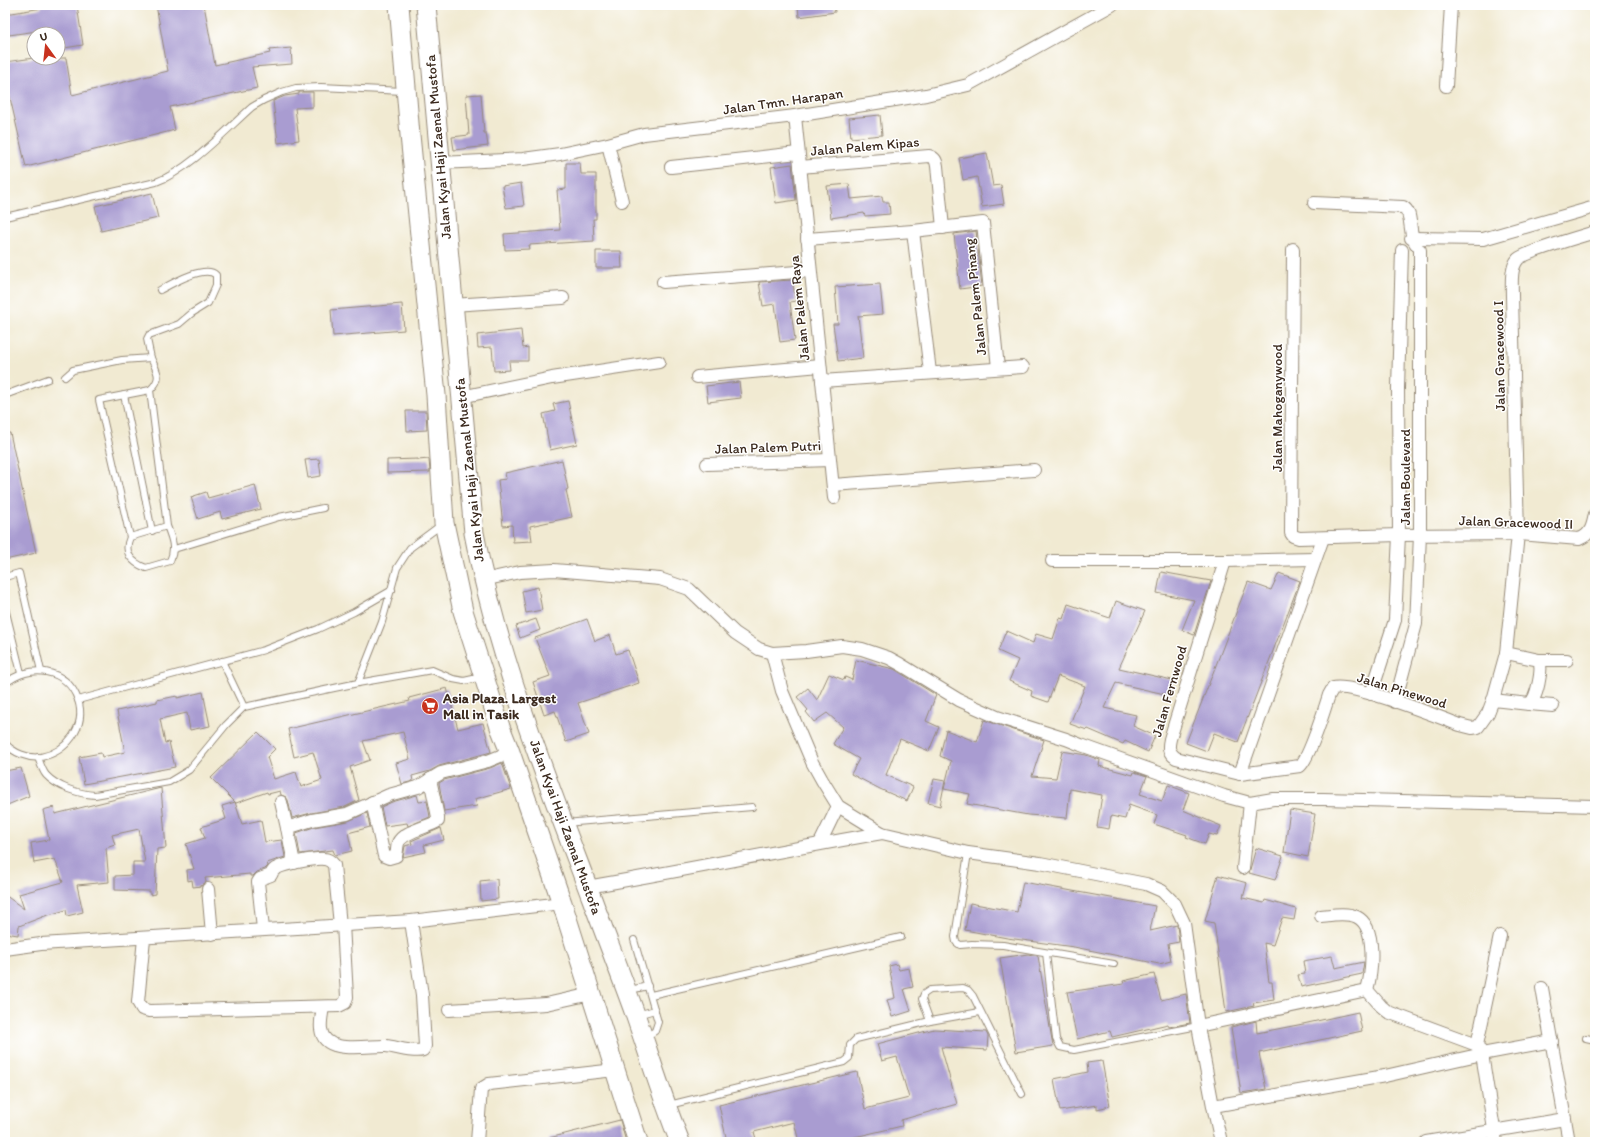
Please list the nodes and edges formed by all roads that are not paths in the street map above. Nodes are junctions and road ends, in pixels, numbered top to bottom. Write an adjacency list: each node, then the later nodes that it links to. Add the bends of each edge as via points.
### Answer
1 (399, 5): 6 (main road, Jalan Kyai Haji Zaenal Mustofa)
2 (426, 5): 5 (main road, Jalan Kyai Haji Zaenal Mustofa)
3 (1112, 5): 9 (street, Jalan Tmn. Harapan, via 968,85 926,95)
4 (1451, 5): 7 (street)
5 (428, 38): 6 (main road); 12 (main road, Jalan Kyai Haji Zaenal Mustofa)
6 (402, 39): 8 (main road, Jalan Kyai Haji Zaenal Mustofa)
7 (1446, 86)
8 (407, 91): 16 (main road, Jalan Kyai Haji Zaenal Mustofa); 20 (lane, via 321,87 296,88 282,92 252,107 168,178)
9 (795, 116): 10 (street, Jalan Tmn. Harapan, via 644,134); 11 (street, Jalan Palem Raya)
10 (608, 144): 12 (street, Jalan Tmn. Harapan, via 540,157); 17 (street)
11 (798, 153): 13 (street); 14 (street, Jalan Palem Raya)
12 (440, 162): 15 (main road, Jalan Kyai Haji Zaenal Mustofa)
13 (670, 167)
14 (800, 167): 21 (street, Jalan Palem Kipas, via 932,157 937,166); 25 (street, Jalan Palem Raya)
15 (442, 189): 16 (main road); 33 (main road, Jalan Kyai Haji Zaenal Mustofa)
16 (416, 190): 52 (main road, Jalan Kyai Haji Zaenal Mustofa)
17 (622, 201)
18 (1314, 203): 24 (street, via 1403,207 1409,214)
19 (1595, 207): 24 (street, via 1483,239)
20 (5, 217)
21 (943, 228): 22 (street); 38 (street, Jalan Palem Pinang, via 983,223)
22 (913, 231): 25 (street); 39 (street)
23 (1595, 232): 61 (street, Jalan Gracewood I, via 1530,254 1519,259 1514,267 1512,296)
24 (1411, 238): 27 (street); 28 (street)
25 (807, 239): 29 (street, Jalan Palem Raya)
26 (1293, 249): 64 (street, Jalan Mahoganywood, via 1291,533 1295,538)
27 (1402, 250): 28 (street); 60 (street, Jalan Boulevard, via 1398,396)
28 (1420, 250): 62 (street, Jalan Boulevard)
29 (810, 271): 30 (street); 36 (street, Jalan Palem Raya)
30 (663, 282)
31 (160, 290): 34 (lane, via 187,276 208,272 214,272 216,275 216,285 208,303 179,324 149,335 147,339)
32 (563, 298): 33 (street)
33 (452, 305): 47 (main road, Jalan Kyai Haji Zaenal Mustofa)
34 (151, 358): 41 (lane, via 122,360 74,370); 44 (lane, via 158,373 156,384)
35 (659, 362): 47 (street, via 552,378)
36 (820, 366): 40 (street); 43 (street, Jalan Palem Raya)
37 (1023, 366): 38 (street)
38 (998, 368): 39 (street)
39 (930, 372): 43 (street)
40 (697, 377)
41 (65, 378)
42 (48, 379): 45 (lane)
43 (822, 381): 48 (street, Jalan Palem Raya)
44 (150, 390): 46 (lane); 58 (lane)
45 (5, 395)
46 (124, 395): 59 (lane); 63 (lane, via 99,400)
47 (461, 397): 53 (main road, Jalan Kyai Haji Zaenal Mustofa)
48 (830, 460): 49 (street, Jalan Palem Putri); 51 (street, Jalan Palem Raya)
49 (707, 464)
50 (1034, 470): 51 (street)
51 (833, 485): 54 (street, Jalan Palem Raya)
52 (443, 492): 53 (main road); 57 (main road, Jalan Kyai Haji Zaenal Mustofa)
53 (470, 494): 70 (main road, Jalan Kyai Haji Zaenal Mustofa)
54 (834, 498)
55 (323, 508): 65 (lane, via 279,517)
56 (1595, 514): 61 (street, Jalan Gracewood II, via 1589,533 1579,539)
57 (444, 523): 71 (lane, via 410,548 397,568); 80 (main road, Jalan Kyai Haji Zaenal Mustofa, via 462,611)
58 (167, 526): 59 (lane); 65 (lane)
59 (152, 531): 63 (lane)
60 (1399, 534): 62 (street, Jalan Gracewood II); 64 (street, Jalan Gracewood II); 83 (street, Jalan Boulevard, via 1395,620)
61 (1518, 534): 62 (street, Jalan Gracewood II); 74 (street, Jalan Pinewood)
62 (1420, 535): 86 (street, Jalan Boulevard, via 1416,624)
63 (130, 537): 65 (lane, via 126,549 128,554 146,568 170,562)
64 (1323, 538): 66 (street)
65 (174, 549)
66 (1315, 559): 68 (street); 95 (street)
67 (1052, 561): 68 (street)
68 (1225, 561): 95 (street, Jalan Fernwood, via 1178,709 1168,749 1176,758)
69 (5, 577): 78 (lane, via 19,573)
70 (483, 580): 73 (street, via 513,573 554,570 660,579 689,589 735,633); 90 (main road, Jalan Kyai Haji Zaenal Mustofa)
71 (392, 590): 77 (lane, via 318,629 264,650); 81 (lane)
72 (5, 608): 79 (lane)
73 (772, 653): 99 (street, via 842,646 862,649 900,664 958,700 997,717); 100 (street, via 782,691 810,756)
74 (1506, 653): 75 (street); 85 (street, Jalan Pinewood)
75 (1539, 660): 76 (street); 87 (street, via 1541,668 1536,696)
76 (1567, 660)
77 (222, 661): 84 (lane); 89 (lane)
78 (41, 671): 79 (lane); 84 (lane, via 57,676 70,686)
79 (21, 673): 82 (lane)
80 (485, 676): 81 (lane, via 464,681 432,670); 91 (main road, Jalan Kyai Haji Zaenal Mustofa)
81 (358, 683): 89 (lane)
82 (5, 684)
83 (1371, 694): 86 (street, Jalan Pinewood); 95 (street, Jalan Pinewood, via 1333,688 1300,766)
84 (78, 700): 94 (lane, via 80,714 78,727 72,739 51,755)
85 (1493, 700): 86 (street, Jalan Pinewood, via 1484,720 1478,727 1472,728); 87 (street)
86 (1395, 702)
87 (1529, 704): 88 (street)
88 (1554, 706)
89 (244, 707): 94 (lane, via 189,770 169,782 86,794 52,780 45,774)
90 (528, 724): 91 (main road); 103 (main road, Jalan Kyai Haji Zaenal Mustofa)
91 (500, 727): 93 (main road, Jalan Kyai Haji Zaenal Mustofa)
92 (5, 744): 94 (lane, via 22,755)
93 (510, 752): 96 (street); 112 (main road, Jalan Kyai Haji Zaenal Mustofa)
94 (38, 757)
95 (1240, 774)
96 (430, 778): 98 (street, via 418,787); 98 (street, via 438,821 402,836 398,842 396,856 384,856)
97 (281, 802): 104 (street)
98 (372, 802): 104 (street, via 347,814 312,820)
99 (1250, 803): 101 (street, via 1273,799 1323,799); 109 (street)
100 (838, 806): 105 (street); 106 (street)
101 (1595, 806)
102 (752, 807): 103 (lane)
103 (563, 824): 110 (main road, Jalan Kyai Haji Zaenal Mustofa)
104 (287, 828): 108 (street)
105 (882, 834): 106 (street); 107 (street)
106 (820, 843): 110 (street)
107 (968, 853): 123 (lane, via 956,942 960,945 1003,945); 137 (street, via 1040,863 1146,884 1162,891 1175,904 1184,922)
108 (294, 863): 115 (street, via 325,858 331,861 334,865); 116 (street, via 277,867 271,875 258,882)
109 (1243, 868)
110 (587, 887): 128 (main road, Jalan Kyai Haji Zaenal Mustofa)
111 (208, 889): 117 (street)
112 (562, 903): 114 (street); 129 (main road, Jalan Kyai Haji Zaenal Mustofa)
113 (1321, 916): 127 (street, via 1342,914 1356,916 1363,922 1371,946)
114 (411, 920): 115 (street); 131 (street, via 422,995 425,1046 423,1050 332,1045 324,1038 321,1029)
115 (342, 924): 116 (street); 131 (street, via 347,997 345,1003 339,1006)
116 (264, 929): 117 (street)
117 (212, 934): 120 (street)
118 (1500, 936): 142 (street)
119 (901, 937): 130 (lane)
120 (144, 938): 122 (street, via 41,944); 131 (street, via 138,1002 142,1009 149,1011)
121 (634, 940): 125 (lane)
122 (5, 949)
123 (1046, 953): 124 (lane); 137 (lane, via 1056,1039 1060,1046 1074,1050)
124 (1114, 964)
125 (648, 986): 128 (lane); 130 (lane)
126 (1542, 988): 141 (street)
127 (1368, 990): 137 (street); 142 (street, via 1388,1012)
128 (626, 991): 135 (main road, Jalan Kyai Haji Zaenal Mustofa)
129 (590, 994): 132 (street, via 546,1004); 143 (main road, Jalan Kyai Haji Zaenal Mustofa)
130 (651, 995): 133 (lane)
131 (323, 1007)
132 (449, 1010)
133 (655, 1010): 135 (lane); 139 (lane, via 658,1027)
134 (980, 1012): 136 (lane); 136 (lane, via 968,990 930,990 922,999); 144 (lane)
135 (635, 1015): 139 (main road, Jalan Kyai Haji Zaenal Mustofa)
136 (930, 1021): 145 (lane, via 856,1039 850,1045 848,1058 844,1062)
137 (1198, 1026): 146 (street)
138 (1586, 1038): 140 (lane)
139 (642, 1039): 145 (main road, Jalan Kyai Haji Zaenal Mustofa)
140 (1595, 1040)
141 (1552, 1041): 142 (street); 147 (street)
142 (1479, 1050): 146 (street, via 1385,1076); 148 (street)
143 (615, 1070): 149 (street, via 484,1086 481,1089); 150 (main road, Jalan Kyai Haji Zaenal Mustofa)
144 (1022, 1094)
145 (666, 1106): 151 (main road, Jalan Kyai Haji Zaenal Mustofa)
146 (1213, 1106): 152 (street)
147 (1565, 1119): 148 (street); 154 (street)
148 (1495, 1136): 153 (street)
149 (477, 1142)
150 (638, 1142)
151 (680, 1142)
152 (1221, 1142)
153 (1426, 1142)
154 (1569, 1142)

